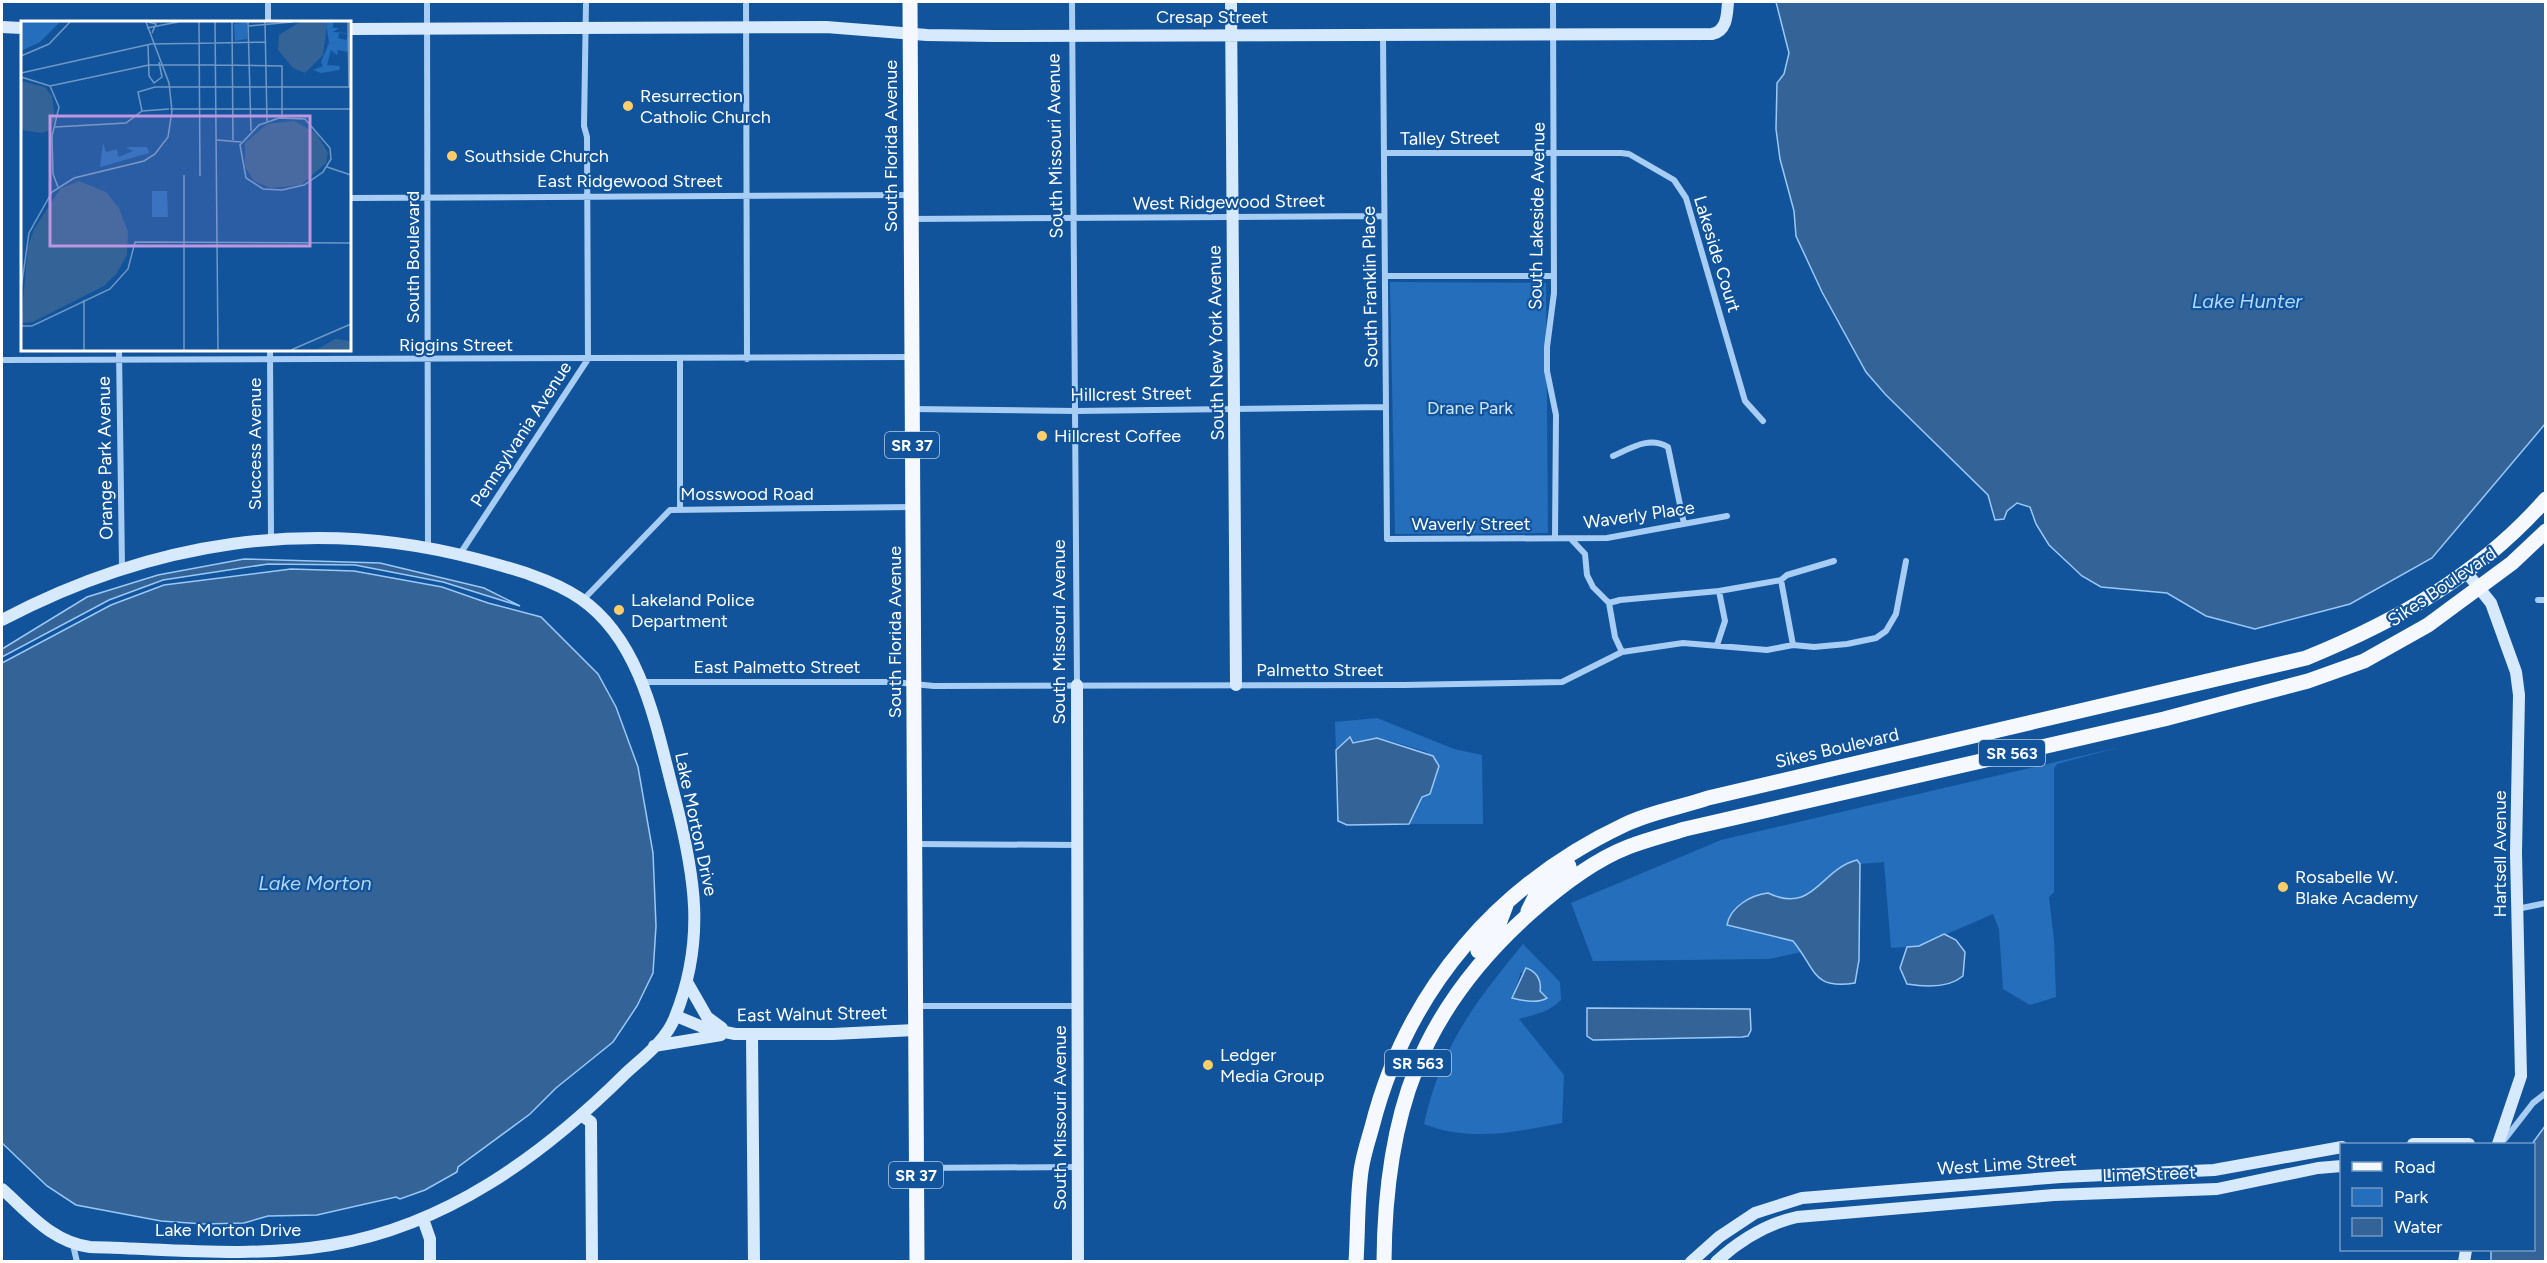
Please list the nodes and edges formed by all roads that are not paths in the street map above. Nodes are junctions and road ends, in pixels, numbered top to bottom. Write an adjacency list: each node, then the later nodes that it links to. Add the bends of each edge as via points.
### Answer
1 (268, 2): 10 (street)
2 (427, 2): 14 (street, South Boulevard)
3 (586, 2): 15 (street, Pennsylvania Avenue)
4 (746, 2): 16 (street)
5 (910, 2): 17 (main road, South Florida Avenue / SR 37)
6 (1072, 2): 20 (street, South Missouri Avenue)
7 (1231, 2): 21 (street, South New York Avenue)
8 (1553, 2): 19 (street, South Lakeside Avenue)
9 (1728, 2): 19 (street, Cresap Street, via 1725,24 1712,34)
10 (268, 21)
11 (2, 27): 12 (street)
12 (21, 28)
13 (351, 28): 14 (street, Cresap Street)
14 (427, 28): 15 (street, Cresap Street); 26 (street, South Boulevard)
15 (585, 28): 16 (street, Cresap Street); 27 (street, Pennsylvania Avenue)
16 (746, 28): 17 (street, Cresap Street); 25 (street)
17 (910, 32): 20 (street, Cresap Street); 24 (main road, South Florida Avenue / SR 37)
18 (1383, 35): 19 (street, Cresap Street); 21 (street, Cresap Street); 23 (street, South Franklin Place)
19 (1553, 35): 22 (street, South Lakeside Avenue)
20 (1072, 36): 21 (street, Cresap Street); 31 (street, South Missouri Avenue)
21 (1231, 36): 30 (street, South New York Avenue)
22 (1553, 152): 23 (street, Talley Street); 34 (street, South Lakeside Avenue); 49 (street, Lakeside Court, via 1629,154 1680,187 1745,401)
23 (1384, 153): 29 (street, South Franklin Place)
24 (911, 195): 25 (street, East Ridgewood Street); 32 (main road, South Florida Avenue / SR 37)
25 (747, 196): 27 (street, East Ridgewood Street); 40 (street)
26 (428, 197): 27 (street, East Ridgewood Street); 28 (street, East Ridgewood Street); 42 (street, South Boulevard)
27 (587, 197): 39 (street, Pennsylvania Avenue)
28 (351, 198)
29 (1384, 216): 30 (street, West Ridgewood Street); 33 (street, South Franklin Place)
30 (1233, 217): 31 (street, West Ridgewood Street); 46 (street, South New York Avenue)
31 (1074, 218): 32 (street, West Ridgewood Street); 48 (street, South Missouri Avenue)
32 (911, 219): 37 (main road, South Florida Avenue / SR 37)
33 (1385, 276): 34 (street); 45 (street, South Franklin Place)
34 (1552, 276): 57 (street, South Lakeside Avenue, via 1547,371 1556,415)
35 (119, 351): 43 (street, Orange Park Avenue)
36 (270, 351): 44 (street, Success Avenue)
37 (911, 357): 40 (street, Riggins Street); 47 (main road, South Florida Avenue / SR 37)
38 (680, 358): 39 (street, Riggins Street); 40 (street, Riggins Street); 53 (street)
39 (588, 359): 42 (street, Riggins Street); 62 (street, Pennsylvania Avenue)
40 (747, 359)
41 (2, 360): 43 (street, Riggins Street)
42 (428, 360): 44 (street, Riggins Street); 61 (street, South Boulevard)
43 (119, 361): 44 (street, Riggins Street); 65 (street, Orange Park Avenue)
44 (270, 361): 58 (street, Success Avenue)
45 (1386, 407): 46 (street, Hillcrest Street); 59 (street, South Franklin Place)
46 (1234, 408): 48 (street, Hillcrest Street); 79 (street, South New York Avenue)
47 (912, 409): 48 (street, Hillcrest Street); 52 (main road, South Florida Avenue / SR 37)
48 (1076, 411): 78 (street, South Missouri Avenue)
49 (1763, 421)
50 (1612, 456): 55 (street, via 1645,442 1668,447)
51 (2546, 498): 66 (main road, Sikes Boulevard / SR 563)
52 (914, 507): 53 (street, Mosswood Road); 77 (main road, South Florida Avenue / SR 37)
53 (680, 509): 70 (street, Mosswood Road, via 670,510)
54 (1727, 516): 55 (street, Waverly Place)
55 (1684, 524): 60 (street, Waverly Place, via 1626,536)
56 (2546, 531): 68 (main road, Sikes Boulevard / SR 563)
57 (1555, 538): 59 (street, Waverly Street); 60 (street, Waverly Place)
58 (271, 539): 61 (street, Lake Morton Drive, via 357,539); 65 (street, Lake Morton Drive, via 200,547)
59 (1387, 539)
60 (1571, 539): 71 (street, via 1585,554 1587,575 1593,587)
61 (428, 548): 62 (street, Lake Morton Drive)
62 (460, 554): 70 (street, Lake Morton Drive, via 539,579)
63 (1834, 561): 67 (street)
64 (1906, 561): 74 (street, via 1896,614 1880,636 1847,644)
65 (122, 567): 72 (street, Lake Morton Drive, via 57,591)
66 (2468, 573): 68 (street, Hartsell Avenue); 81 (main road, Sikes Boulevard / SR 563, via 2403,614 2306,658 1708,798 1628,824)
67 (1781, 580): 69 (street); 74 (street)
68 (2479, 587): 85 (street, Hartsell Avenue, via 2495,613 2516,672 2519,695); 86 (main road, Sikes Boulevard / SR 563, via 2428,625 2364,661 2308,681 2164,719 1684,829 1627,847 1576,875)
69 (1719, 591): 71 (street); 73 (street, via 1725,621)
70 (583, 600): 76 (street, Lake Morton Drive, via 618,637)
71 (1609, 603): 75 (street)
72 (2, 620)
73 (1717, 645): 74 (street, via 1767,650); 75 (street, via 1683,643)
74 (1793, 645)
75 (1622, 652): 79 (street, Palmetto Street, via 1562,682)
76 (641, 682): 77 (street, East Palmetto Street); 87 (street, Lake Morton Drive, via 679,815 695,893 696,918)
77 (914, 682): 78 (street, East Palmetto Street, via 934,686); 80 (main road, South Florida Avenue / SR 37)
78 (1077, 685): 79 (street, Palmetto Street); 82 (street, South Missouri Avenue)
79 (1236, 685)
80 (915, 844): 82 (street); 88 (main road, South Florida Avenue / SR 37)
81 (1590, 844): 83 (main road, Sikes Boulevard / SR 563, via 1566,857); 86 (main road, via 1537,893)
82 (1077, 845): 89 (street, South Missouri Avenue)
83 (1507, 902): 90 (main road, via 1497,929 1441,1004); 114 (main road, Sikes Boulevard / SR 563, via 1461,948 1433,985 1394,1056 1361,1169)
84 (2546, 903): 85 (street)
85 (2516, 910): 98 (street, Hartsell Avenue, via 2520,935 2521,1076)
86 (1525, 918): 90 (main road, Sikes Boulevard / SR 563, via 1473,970)
87 (687, 982): 91 (street, Lake Morton Drive); 93 (street, via 711,1023)
88 (915, 1006): 89 (street); 92 (main road, South Florida Avenue / SR 37)
89 (1077, 1006): 102 (street, South Missouri Avenue)
90 (1441, 1014): 115 (main road, Sikes Boulevard / SR 563, via 1429,1035 1398,1122 1386,1193)
91 (676, 1016): 93 (street, East Walnut Street); 95 (street, Lake Morton Drive, via 666,1035)
92 (915, 1030): 94 (street, East Walnut Street); 103 (main road, South Florida Avenue / SR 37)
93 (734, 1034): 94 (street, East Walnut Street); 95 (street)
94 (752, 1034): 111 (street)
95 (654, 1046): 97 (street, Lake Morton Drive)
96 (2546, 1093): 99 (street)
97 (581, 1115): 105 (street, Lake Morton Drive, via 501,1179); 110 (street, via 591,1122)
98 (2500, 1143)
99 (2501, 1143)
100 (2340, 1147): 116 (street, West Lime Street, via 2214,1170 2061,1177 1802,1198 1755,1213)
101 (2340, 1166): 117 (street, Lime Street, via 2217,1189 2054,1195 1797,1217 1760,1230)
102 (1078, 1167): 103 (street); 113 (street, South Missouri Avenue)
103 (916, 1168): 112 (main road, South Florida Avenue / SR 37)
104 (2, 1189): 106 (street, Lake Morton Drive, via 52,1235)
105 (423, 1219): 107 (street, Lake Morton Drive, via 369,1237); 109 (street, via 430,1239)
106 (73, 1245): 107 (street, Lake Morton Drive); 108 (street)
107 (274, 1256)
108 (77, 1262)
109 (430, 1262)
110 (592, 1262)
111 (754, 1262)
112 (917, 1262)
113 (1078, 1262)
114 (1356, 1262)
115 (1384, 1262)
116 (1691, 1262)
117 (1716, 1262)

